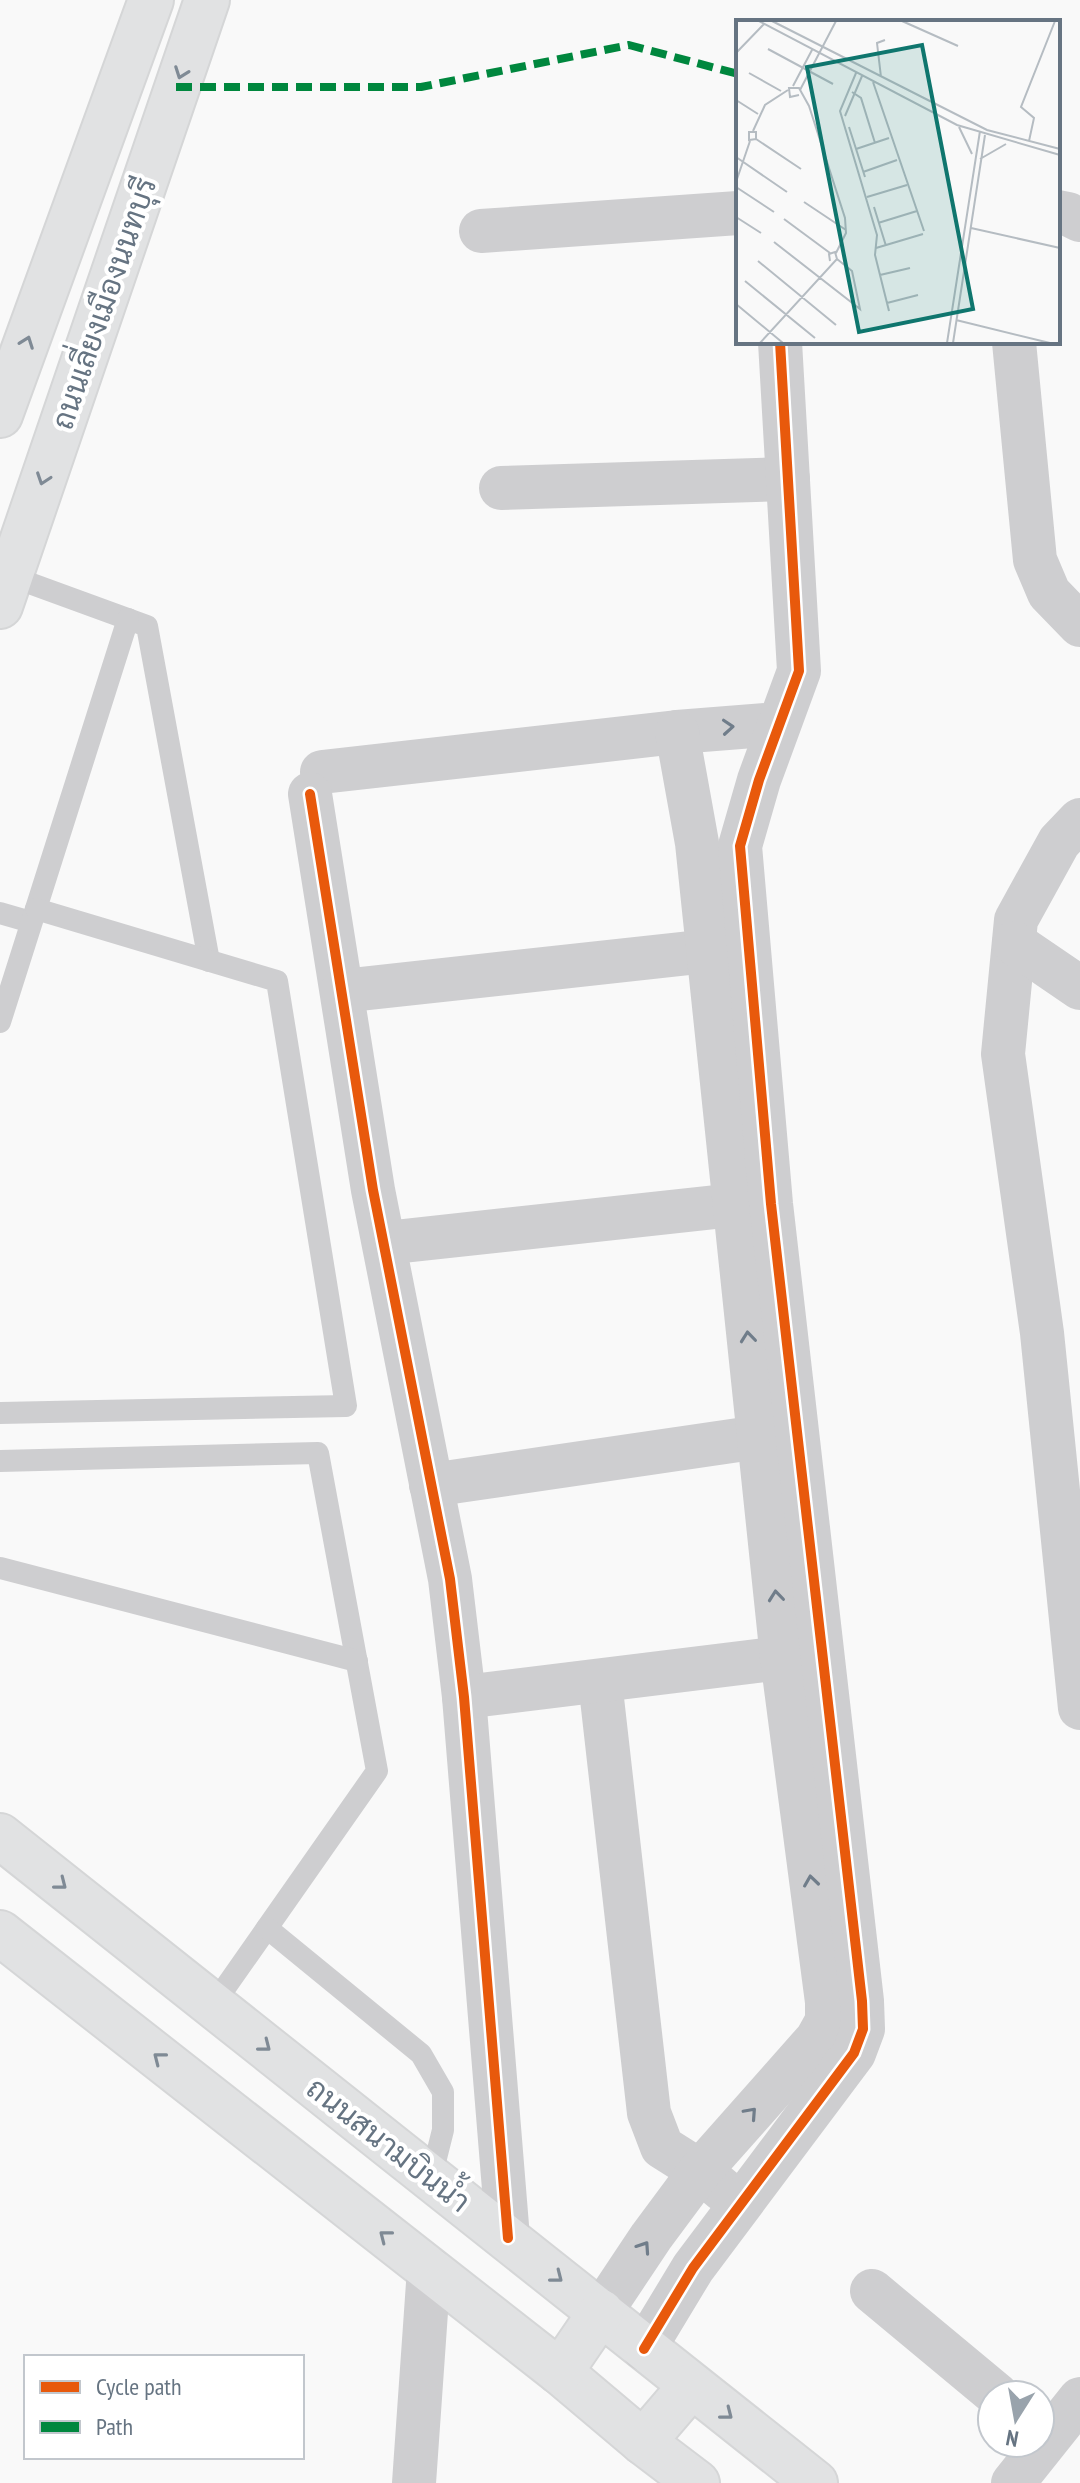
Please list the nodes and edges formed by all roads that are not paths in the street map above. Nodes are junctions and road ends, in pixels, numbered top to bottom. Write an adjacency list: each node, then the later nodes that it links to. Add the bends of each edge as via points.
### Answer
1 (151, 0): 9 (main road, ถนนเลี่ยงเมืองนนทบุรี, one-way to 1)
2 (207, 0): 12 (main road, ถนนเลี่ยงเมืองนนทบุรี, one-way to 12)
3 (1060, 212): 5 (street)
4 (736, 213): 6 (street)
5 (1080, 220)
6 (481, 231)
7 (780, 344): 10 (street)
8 (1014, 344): 14 (street, via 1035,560 1049,593)
9 (0, 415)
10 (788, 479): 11 (street); 15 (street, via 799,671)
11 (501, 488)
12 (5, 591): 13 (lane)
13 (128, 619): 20 (lane); 23 (lane, via 147,626)
14 (1080, 625)
15 (779, 724): 16 (street, one-way to 15); 18 (street, via 759,780)
16 (677, 732): 18 (street); 25 (street, via 316,783)
17 (1080, 820): 21 (street, via 1059,842 1016,920)
18 (718, 844): 22 (street); 27 (street)
19 (0, 913): 20 (lane)
20 (34, 915): 23 (lane); 26 (lane)
21 (1014, 943): 24 (street); 29 (street, via 1003,1054)
22 (708, 951): 25 (street); 27 (street)
23 (209, 961): 31 (lane, via 277,981 346,1406)
24 (1080, 988)
25 (342, 991): 28 (street)
26 (0, 1022)
27 (752, 1204): 28 (street); 32 (street, one-way to 27); 41 (street)
28 (385, 1243): 34 (street)
29 (1042, 1333): 30 (street); 40 (street)
30 (1080, 1356)
31 (0, 1413)
32 (759, 1437): 34 (street); 36 (street, one-way to 32)
33 (0, 1461): 37 (lane, via 318,1453)
34 (431, 1485): 39 (street, via 450,1579)
35 (0, 1568): 37 (lane)
36 (782, 1658): 38 (street); 41 (street)
37 (357, 1661): 43 (lane, via 377,1771)
38 (600, 1681): 39 (street); 47 (street, via 649,2113 662,2147)
39 (464, 1697): 50 (street)
40 (1080, 1708)
41 (815, 1761): 46 (street, via 827,2002)
42 (0, 1836): 45 (main road, ถนนสนามบินน้ำ, one-way to 45)
43 (267, 1928): 45 (lane); 48 (lane, via 421,2054 443,2092 443,2130)
44 (0, 1933): 51 (main road, one-way to 44)
45 (213, 2005): 48 (main road, ถนนสนามบินน้ำ, one-way to 48)
46 (845, 2025): 47 (street, one-way to 46, via 817,2039); 49 (street, via 854,2053)
47 (700, 2171): 49 (street); 53 (street, one-way to 47)
48 (431, 2178): 50 (main road, ถนนสนามบินน้ำ)
49 (740, 2205): 54 (street, via 693,2268)
50 (508, 2238): 53 (main road, ถนนสนามบินน้ำ, one-way to 53)
51 (429, 2269): 55 (main road); 62 (street)
52 (872, 2291): 56 (street)
53 (601, 2312): 54 (main road, ถนนสนามบินน้ำ); 55 (main road)
54 (644, 2349): 57 (main road, ถนนสนามบินน้ำ)
55 (560, 2372): 59 (main road)
56 (978, 2379)
57 (691, 2386): 59 (main road); 64 (main road, ถนนสนามบินน้ำ, one-way to 64)
58 (1080, 2399): 60 (street)
59 (643, 2442): 63 (main road)
60 (1056, 2443)
61 (1039, 2459): 65 (street)
62 (414, 2483)
63 (697, 2483)
64 (815, 2483)
65 (1013, 2483)

